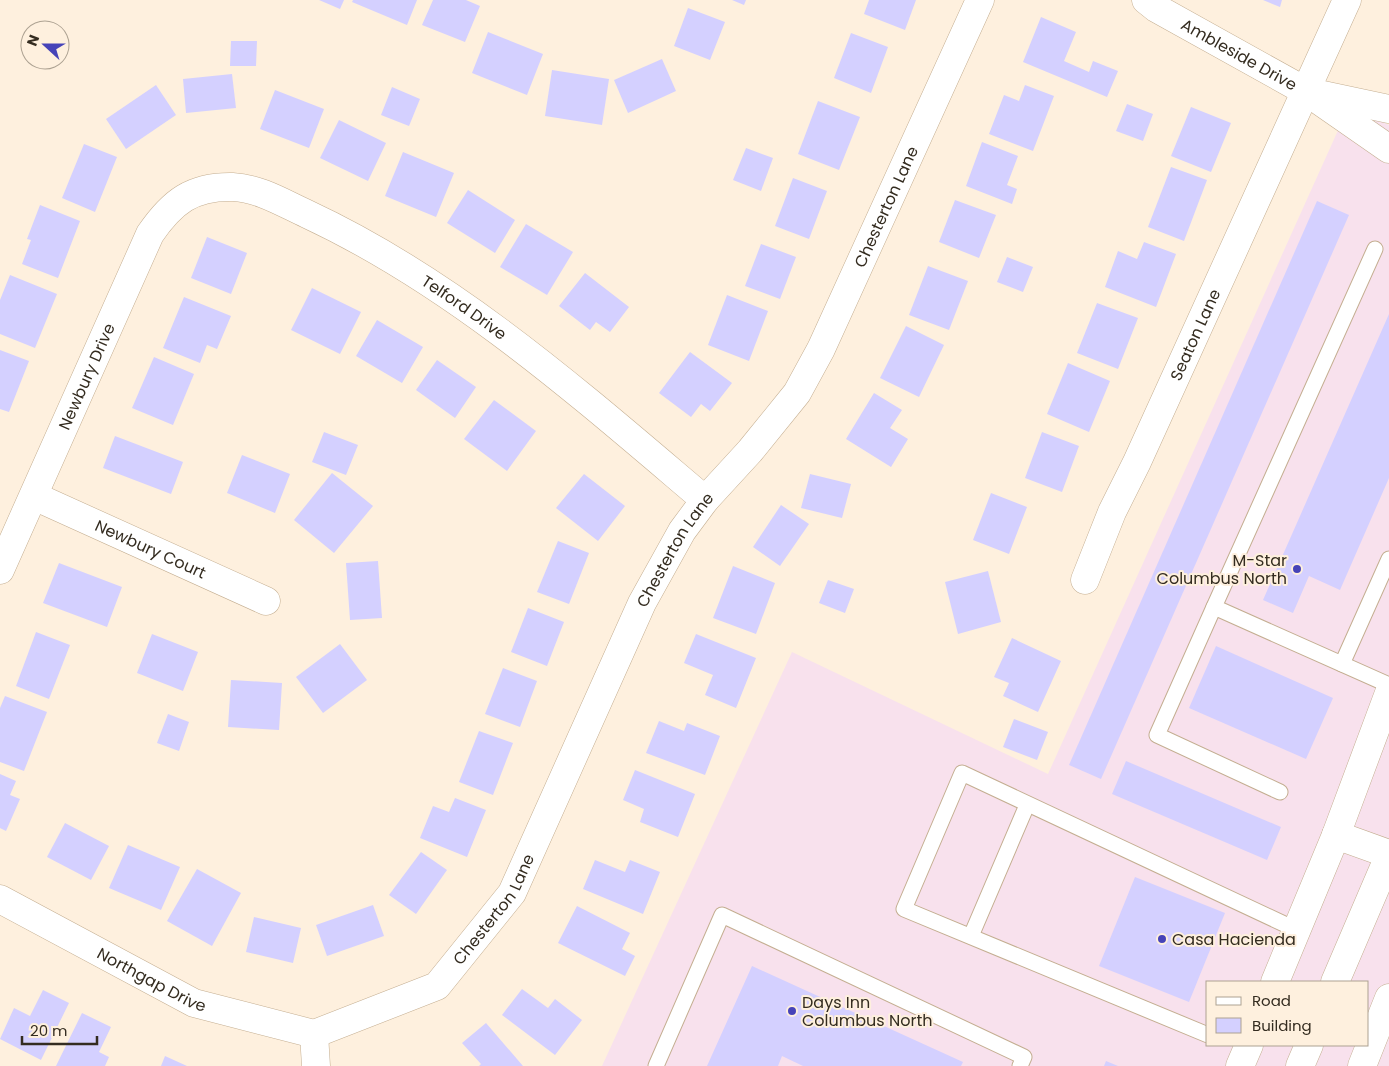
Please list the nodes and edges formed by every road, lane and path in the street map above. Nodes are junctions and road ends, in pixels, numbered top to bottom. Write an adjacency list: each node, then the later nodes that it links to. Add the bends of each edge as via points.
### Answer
1 (980, 0): 10 (street, Chesterton Lane, via 821,349 797,393 750,451)
2 (1146, 0): 4 (street, Ambleside Drive)
3 (1347, 0): 4 (street, Seaton Lane)
4 (1306, 92): 5 (street, Ambleside Drive); 6 (street, Ambleside Drive); 13 (street, Seaton Lane, via 1112,512)
5 (1389, 109)
6 (1389, 149)
7 (189, 194): 9 (street, Newbury Drive, via 162,216 150,234); 10 (street, Telford Drive, via 218,187 236,187 269,196 337,228 449,296 581,396)
8 (1375, 249): 15 (lane)
9 (34, 496): 12 (street, Newbury Drive); 14 (street, Newbury Court)
10 (704, 500): 29 (street, Chesterton Lane, via 682,531 642,602 512,893 437,986)
11 (1389, 559): 16 (lane)
12 (0, 570)
13 (1085, 580)
14 (266, 601)
15 (1214, 607): 16 (lane); 19 (lane, via 1157,735)
16 (1342, 664): 17 (lane)
17 (1389, 685)
18 (1389, 693): 21 (street)
19 (1280, 792)
20 (1027, 805): 24 (lane); 25 (lane); 25 (lane, via 962,773 904,909)
21 (1336, 835): 22 (street); 24 (street)
22 (1389, 855): 27 (street)
23 (0, 899): 29 (street, Northgap Drive, via 194,1003)
24 (1296, 930): 26 (street)
25 (971, 936): 30 (lane)
26 (1275, 981)
27 (1336, 981)
28 (1389, 998): 36 (street)
29 (314, 1034): 32 (street)
30 (1206, 1034)
31 (1309, 1046): 35 (street)
32 (316, 1066)
33 (656, 1066): 34 (lane, via 722,915 1024,1057)
34 (1020, 1066)
35 (1300, 1066)
36 (1362, 1066)

